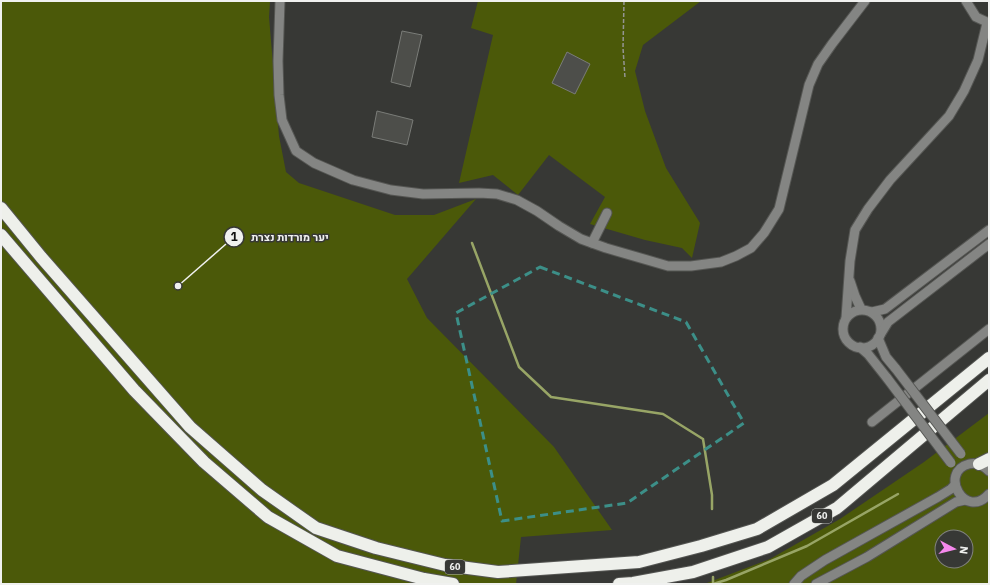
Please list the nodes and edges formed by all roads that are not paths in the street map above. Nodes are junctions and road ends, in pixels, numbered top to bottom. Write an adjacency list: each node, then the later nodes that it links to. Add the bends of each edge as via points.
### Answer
1 (280, 1): 9 (street, via 279,94 282,120 296,151 314,163 353,180 391,190 423,194 497,194 517,200 558,226)
2 (865, 1): 9 (street, via 818,64 808,85 779,209 751,248 721,262 668,266)
3 (966, 1): 4 (street, via 976,17)
4 (988, 23): 11 (street, via 978,60 949,116 890,180 855,230)
5 (1, 208): 18 (highway, 60, via 190,427 262,490 316,528 376,548 445,565 498,572 640,562 757,529 833,485)
6 (607, 213): 9 (street)
7 (989, 230): 13 (street, via 885,309)
8 (1, 235): 26 (highway, 60, via 134,390 204,462 268,517 337,556)
9 (592, 243)
10 (989, 244): 16 (street, via 888,322)
11 (849, 276): 12 (street); 14 (street)
12 (861, 309): 13 (street); 14 (street)
13 (872, 312): 16 (street, via 880,322)
14 (846, 318): 17 (street, via 843,330 845,336 848,342)
15 (989, 329): 20 (street)
16 (879, 337): 17 (street, via 872,345); 21 (street, bridge, via 886,357 966,460)
17 (860, 348): 23 (street, bridge, via 868,354 952,463)
18 (989, 358)
19 (989, 380): 27 (highway, 60, via 837,508 768,547 693,572)
20 (872, 422)
21 (980, 462): 22 (street); 23 (street, via 962,468)
22 (989, 471)
23 (955, 481): 25 (street, via 957,491); 28 (street, via 951,489 825,560 800,576)
24 (989, 494): 25 (street, via 978,502)
25 (965, 500): 29 (street, via 956,502 867,557)
26 (453, 584)
27 (619, 584)
28 (794, 584)
29 (816, 584)

